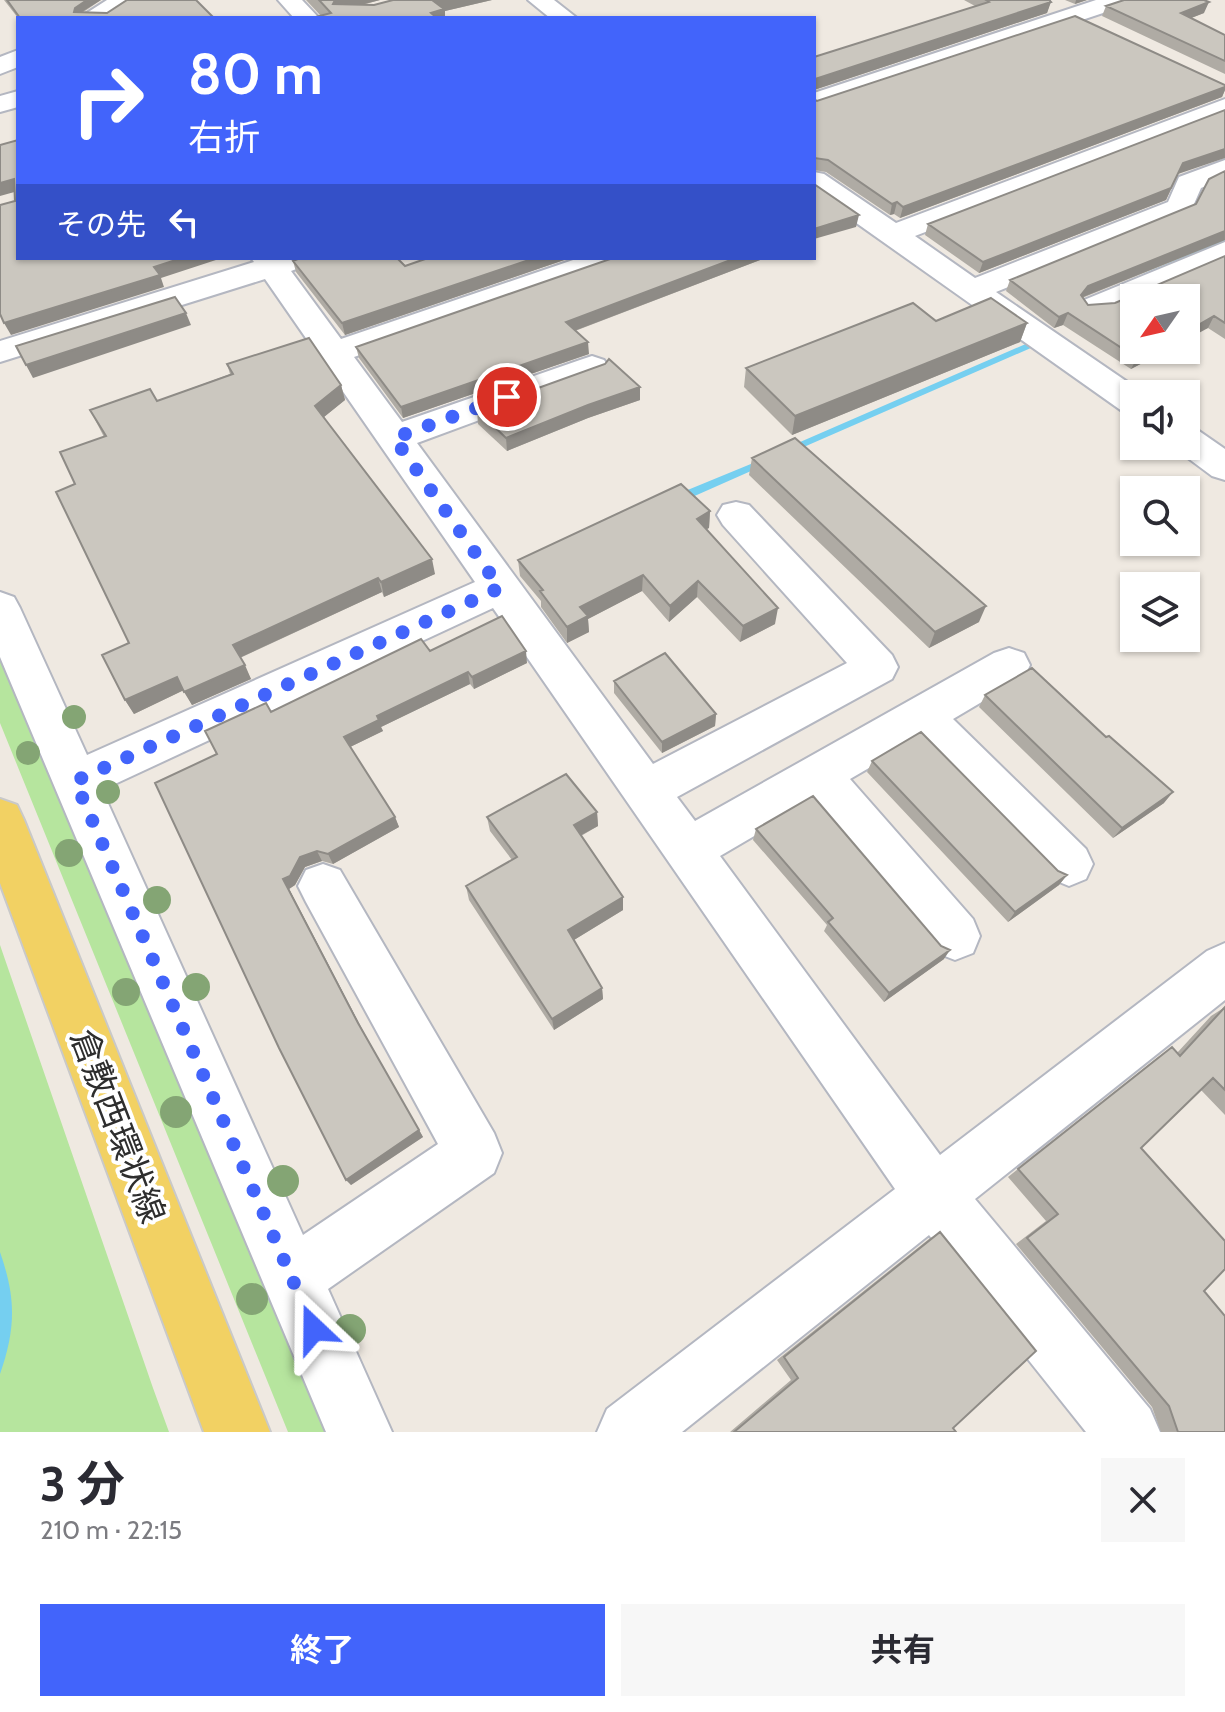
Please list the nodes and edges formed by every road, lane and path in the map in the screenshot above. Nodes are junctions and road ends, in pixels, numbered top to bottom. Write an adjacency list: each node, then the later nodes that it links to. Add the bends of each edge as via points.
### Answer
1 (124, 0): 7 (street)
2 (289, 0): 8 (street)
3 (540, 0): 9 (street)
4 (1042, 0): 6 (street)
5 (1119, 0): 6 (street)
6 (1073, 15): 10 (street); 11 (street)
7 (95, 16)
8 (305, 16)
9 (562, 16)
10 (1101, 28)
11 (816, 100)
12 (1225, 107): 15 (street)
13 (1225, 168): 19 (street, via 1189,183 1180,207)
14 (816, 184): 15 (street)
15 (892, 235): 19 (street)
16 (1225, 251): 20 (street)
17 (603, 260): 22 (street)
18 (280, 261): 21 (street); 22 (street)
19 (972, 290): 24 (street)
20 (1095, 307)
21 (0, 352)
22 (333, 353): 25 (street)
23 (592, 367): 25 (street)
24 (1120, 393)
25 (394, 438): 29 (street)
26 (1200, 449): 27 (street)
27 (1225, 467)
28 (736, 515): 35 (street, via 877,667)
29 (500, 588): 34 (street); 35 (street)
30 (0, 608): 34 (street)
31 (1009, 665): 32 (street)
32 (921, 715): 33 (street); 38 (street)
33 (818, 775): 37 (street); 40 (street)
34 (75, 781): 43 (street)
35 (645, 791): 37 (street)
36 (0, 820): 44 (main road, 倉敷西環状線)
37 (688, 850): 42 (street)
38 (1069, 864)
39 (323, 886): 43 (street, via 474,1153)
40 (955, 936)
41 (1225, 968): 42 (street)
42 (933, 1194): 46 (street); 47 (street)
43 (292, 1278): 45 (street)
44 (237, 1432)
45 (359, 1432)
46 (630, 1432)
47 (1127, 1432)

